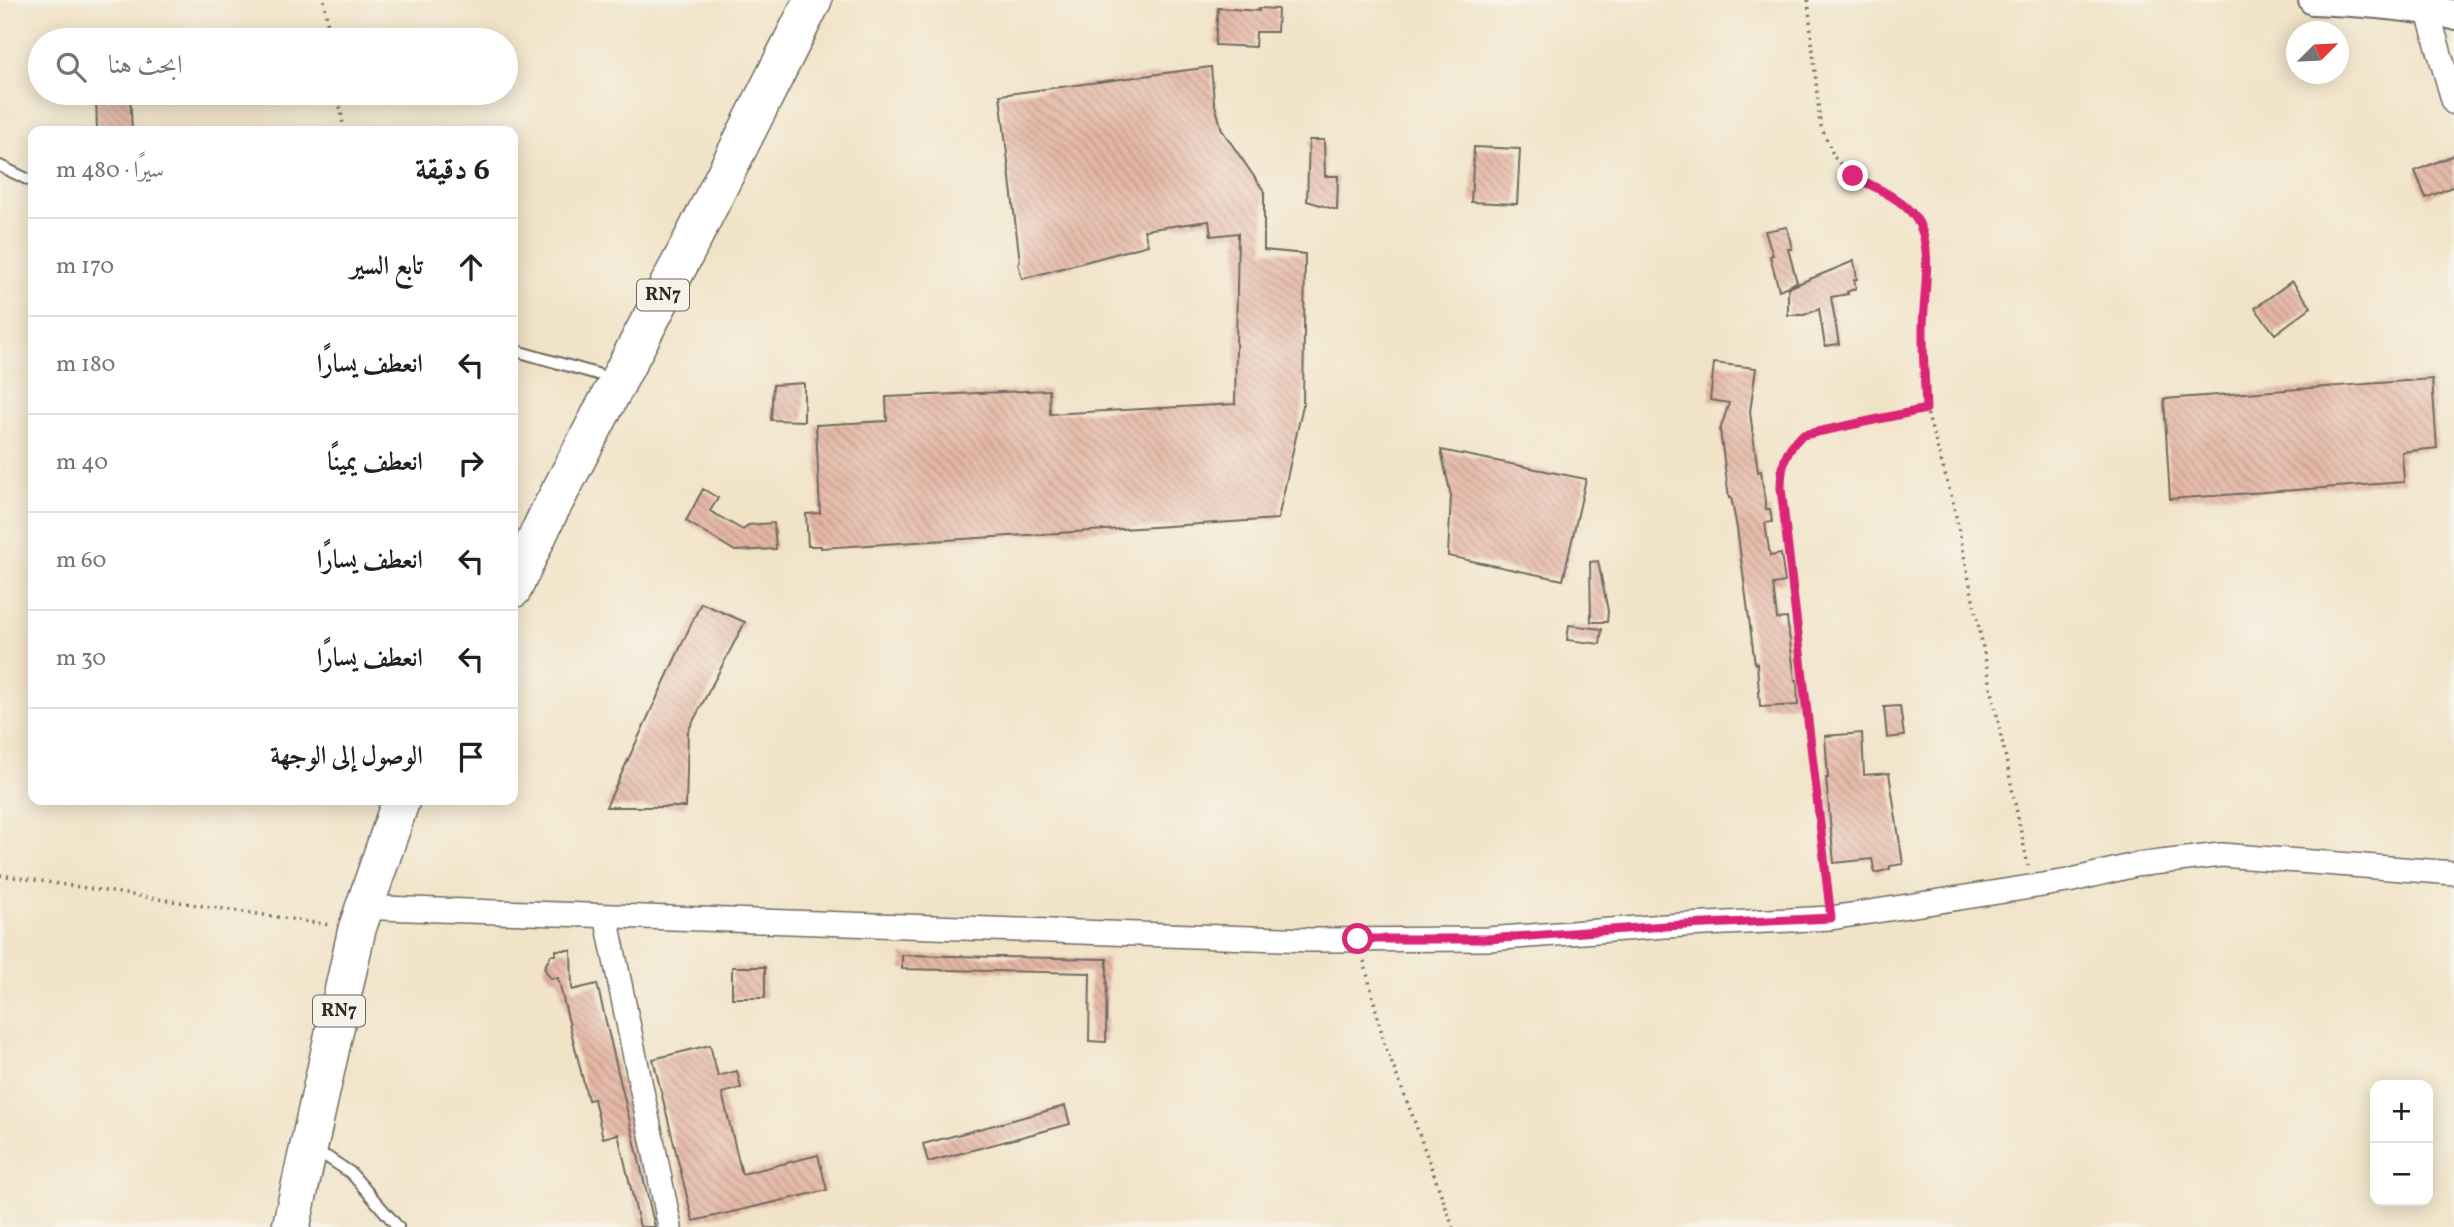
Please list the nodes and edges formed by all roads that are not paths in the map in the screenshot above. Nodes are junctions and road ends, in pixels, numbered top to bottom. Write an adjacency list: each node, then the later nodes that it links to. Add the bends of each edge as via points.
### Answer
1 (789, 0): 10 (highway, RN7)
2 (813, 0): 12 (highway, RN7)
3 (2313, 0): 4 (street)
4 (2424, 4): 5 (street); 6 (street)
5 (2454, 15)
6 (2454, 103)
7 (0, 166): 8 (lane)
8 (28, 180)
9 (518, 351): 10 (lane)
10 (597, 374): 11 (highway, RN7)
11 (518, 524)
12 (518, 578)
13 (400, 805): 16 (highway, RN7)
14 (419, 805): 16 (highway, RN7)
15 (2454, 873): 17 (street, via 2221,855 2135,865 2068,881 1831,918 1488,939 1310,940)
16 (368, 914): 17 (street); 18 (highway, RN7); 19 (highway, RN7)
17 (606, 916): 22 (street)
18 (327, 1157): 20 (highway, RN7); 21 (lane, via 351,1173)
19 (291, 1227)
20 (312, 1227)
21 (398, 1227)
22 (670, 1227)

